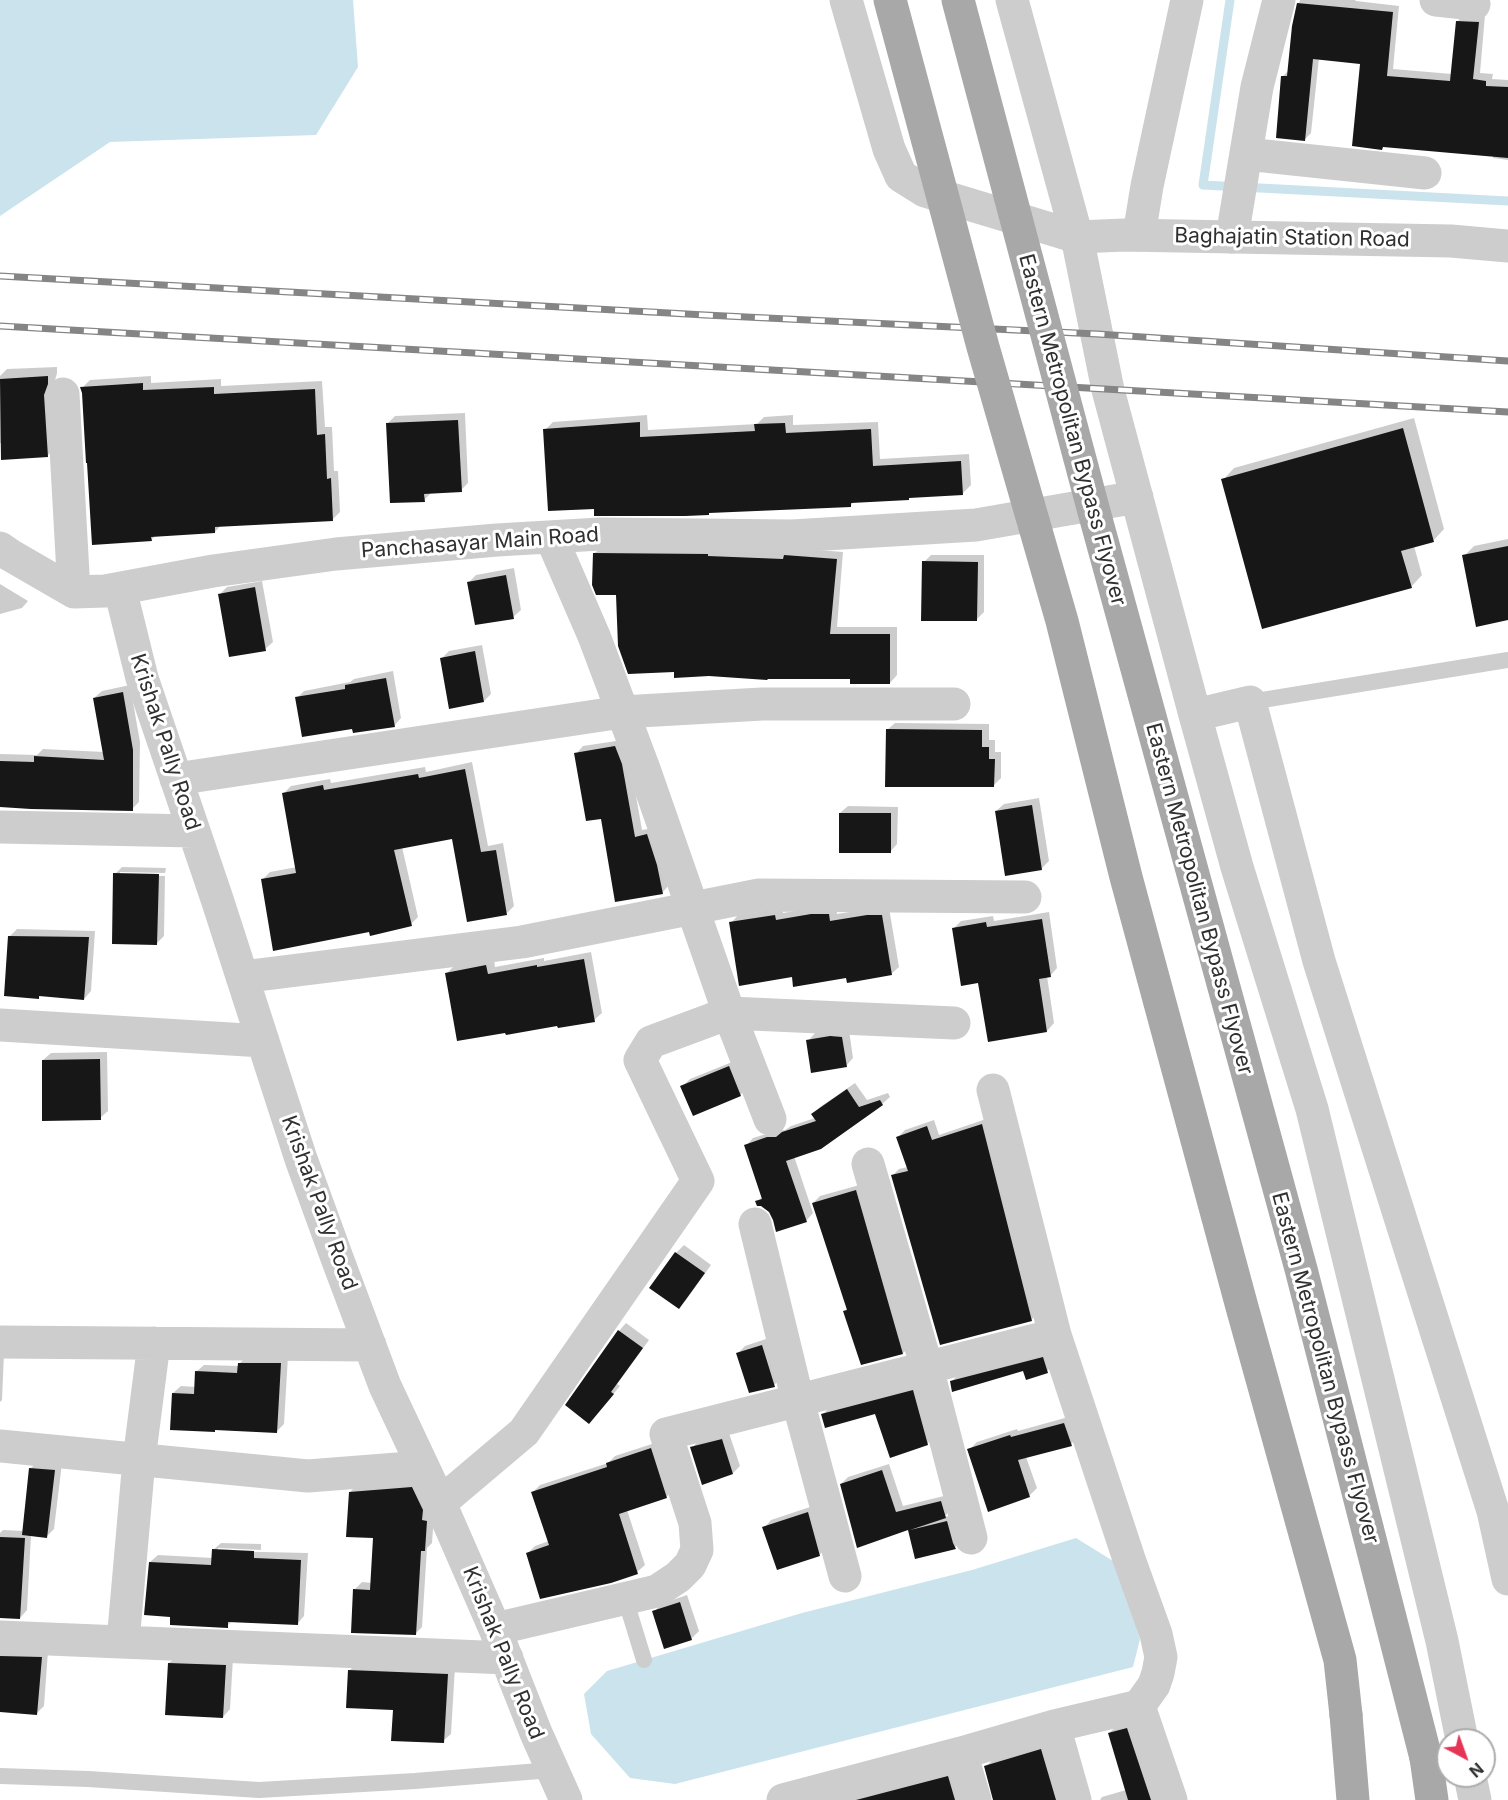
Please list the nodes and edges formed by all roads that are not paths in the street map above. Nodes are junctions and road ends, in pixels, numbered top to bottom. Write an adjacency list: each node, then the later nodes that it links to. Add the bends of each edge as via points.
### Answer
1 (846, 0): 12 (street, Baghajatin Station Road, via 889,149 901,176 925,191)
2 (890, 0): 72 (main road, bridge, via 1062,621 1135,911 1340,1660)
3 (958, 0): 73 (main road, Eastern Metropolitan Bypass Flyover, bridge, via 1300,1269 1426,1758)
4 (1012, 0): 12 (street)
5 (1187, 0): 11 (street)
6 (1279, 0): 10 (street, via 1257,87)
7 (1436, 0): 8 (street)
8 (1474, 4)
9 (1425, 173): 10 (street)
10 (1242, 176): 13 (street)
11 (1138, 236): 12 (street, Baghajatin Station Road); 13 (street, Baghajatin Station Road)
12 (1077, 237): 16 (street, via 1108,390)
13 (1232, 237): 14 (street, Baghajatin Station Road, via 1451,241)
14 (1508, 246)
15 (63, 394): 20 (street)
16 (1137, 497): 17 (street, Panchasayar Main Road, via 976,525 792,536); 25 (street)
17 (551, 537): 19 (street, Panchasayar Main Road, via 336,554); 24 (street)
18 (0, 548): 20 (street)
19 (120, 589): 20 (street, Panchasayar Main Road); 26 (street, Krishak Pally Road, via 142,678)
20 (74, 592)
21 (1508, 660): 22 (lane)
22 (1250, 702): 25 (street); 50 (street, via 1319,961)
23 (954, 704): 24 (street, via 762,704)
24 (622, 712): 26 (street); 30 (street)
25 (1195, 715): 61 (street, via 1312,1109 1442,1641)
26 (176, 778): 28 (street, Krishak Pally Road)
27 (0, 827): 28 (street)
28 (194, 831): 31 (street, Krishak Pally Road)
29 (1025, 897): 30 (street, via 759,896)
30 (694, 909): 31 (street, via 522,942); 32 (street)
31 (242, 977): 35 (street, Krishak Pally Road)
32 (729, 1013): 33 (street); 37 (street); 49 (street, via 651,1042 640,1060 698,1181 524,1432)
33 (954, 1023)
34 (0, 1025): 35 (street)
35 (263, 1041): 43 (street, Krishak Pally Road, via 301,1159)
36 (993, 1090): 40 (street)
37 (770, 1119)
38 (868, 1164): 44 (street)
39 (755, 1224): 45 (street)
40 (1055, 1335): 44 (street); 59 (street, via 1156,1634 1161,1657 1154,1685)
41 (0, 1341): 42 (street)
42 (154, 1343): 43 (street); 47 (street)
43 (370, 1345): 48 (street, Krishak Pally Road)
44 (927, 1368): 45 (street); 51 (street)
45 (798, 1401): 52 (street); 54 (street, via 666,1434 695,1523 697,1550 678,1577 657,1591)
46 (0, 1446): 47 (street)
47 (139, 1460): 48 (street, via 308,1476); 56 (street)
48 (423, 1467): 49 (street, Krishak Pally Road)
49 (440, 1503): 57 (street, Krishak Pally Road)
50 (1500, 1509): 53 (street)
51 (971, 1538)
52 (845, 1576)
53 (1508, 1579)
54 (625, 1598): 57 (street); 58 (lane)
55 (0, 1637): 56 (street)
56 (123, 1642): 57 (street)
57 (501, 1643): 63 (street, Krishak Pally Road)
58 (644, 1660)
59 (1139, 1706): 60 (street); 71 (street)
60 (1054, 1726): 62 (street); 70 (street)
61 (1460, 1728)
62 (961, 1753): 65 (street); 69 (street)
63 (552, 1770): 66 (lane); 67 (street, Krishak Pally Road)
64 (0, 1776): 66 (lane, via 259,1790)
65 (864, 1790): 68 (street)
66 (286, 1795)
67 (566, 1800)
68 (783, 1800)
69 (975, 1800)
70 (1075, 1800)
71 (1171, 1800)
72 (1353, 1800)
73 (1432, 1800)

